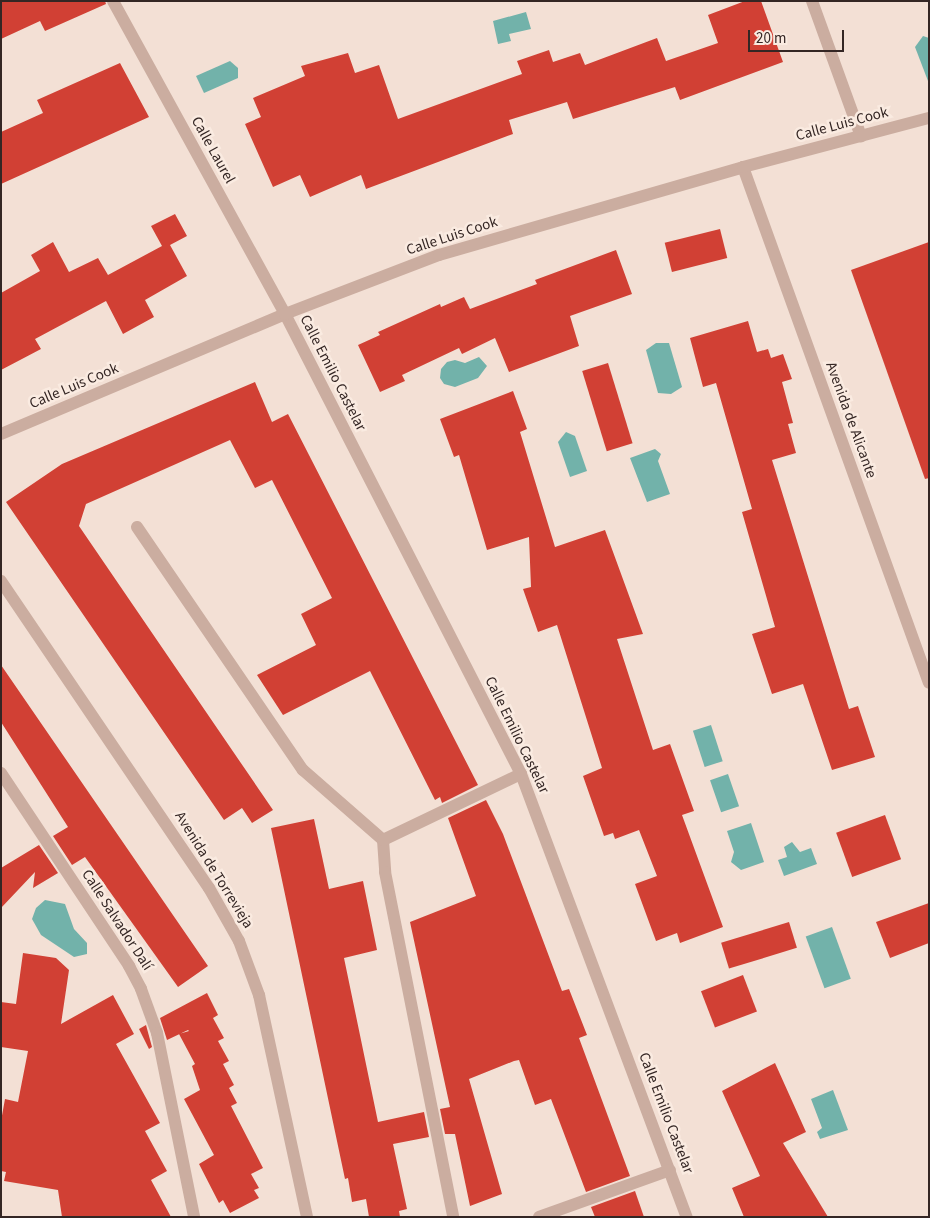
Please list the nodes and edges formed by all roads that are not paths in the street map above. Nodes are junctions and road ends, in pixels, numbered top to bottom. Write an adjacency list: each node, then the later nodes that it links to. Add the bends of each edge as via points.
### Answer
1 (113, 1): 6 (street, Calle Laurel)
2 (812, 1): 4 (street)
3 (929, 118): 4 (street, Calle Luis Cook)
4 (861, 136): 5 (street, Calle Luis Cook)
5 (743, 167): 6 (street, Calle Luis Cook, via 439,255); 10 (street, Avenida de Alicante)
6 (284, 314): 7 (street, Calle Luis Cook); 12 (street, Calle Emilio Castelar)
7 (1, 434)
8 (137, 527): 13 (street, via 302,770)
9 (1, 582): 16 (street, Avenida de Torrevieja, via 209,888 239,941 259,995)
10 (929, 683)
11 (1, 773): 15 (street, Calle Salvador Dalí, via 130,966 141,989 157,1033)
12 (521, 774): 13 (street); 14 (street, Calle Emilio Castelar)
13 (383, 840): 17 (street, via 384,872)
14 (670, 1170): 18 (street); 19 (street, Calle Emilio Castelar)
15 (194, 1217)
16 (307, 1217)
17 (453, 1217)
18 (539, 1217)
19 (687, 1217)

